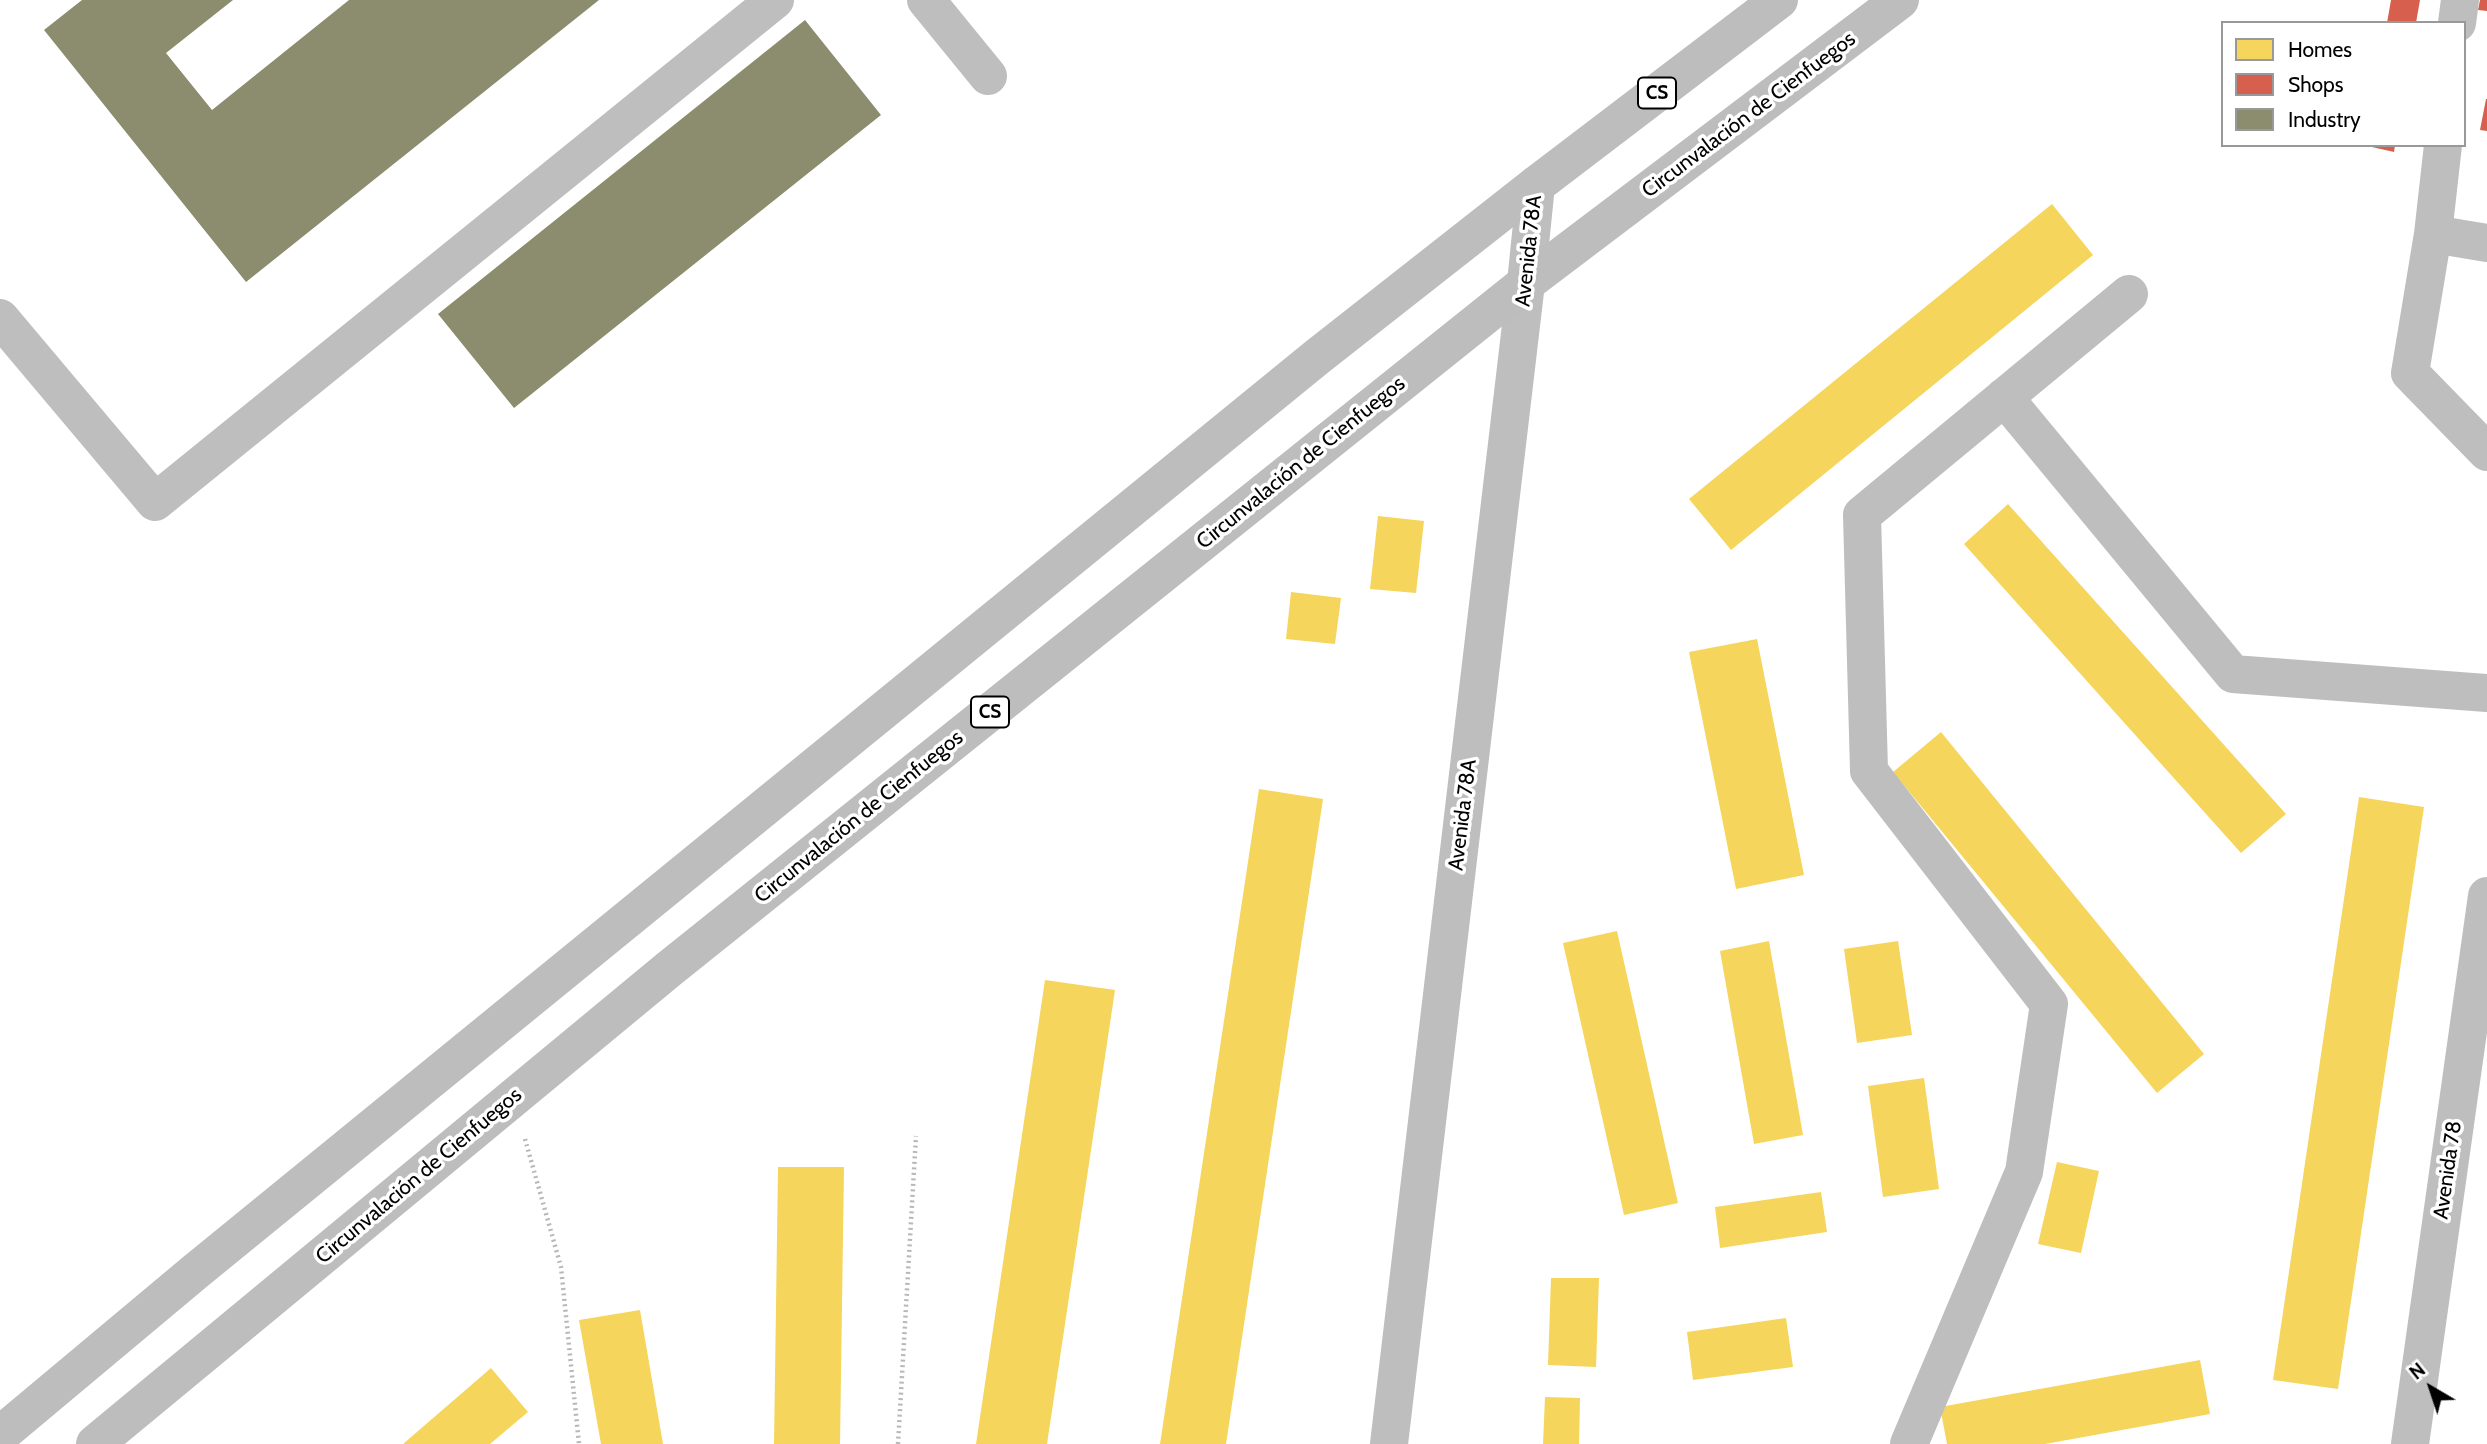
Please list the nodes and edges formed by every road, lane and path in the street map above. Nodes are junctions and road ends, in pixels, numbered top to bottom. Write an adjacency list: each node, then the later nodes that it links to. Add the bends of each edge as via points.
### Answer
1 (775, 0): 14 (street, via 155,502)
2 (926, 0): 7 (street)
3 (1779, 0): 9 (highway, CS)
4 (1899, 0): 12 (highway, Circunvalación de Cienfuegos / CS)
5 (2460, 0): 6 (street)
6 (2457, 21)
7 (988, 76)
8 (2443, 147): 10 (street)
9 (1536, 185): 12 (street, Avenida 78A); 22 (highway, CS, via 1317,357)
10 (2433, 234): 11 (street); 16 (street, via 2410,373)
11 (2487, 243)
12 (1526, 282): 20 (highway, Circunvalación de Cienfuegos / CS); 26 (street, Avenida 78A)
13 (2129, 294): 15 (street)
14 (0, 318)
15 (2004, 397): 17 (street, via 2233,674); 27 (street, via 1862,515 1869,771 2049,1004 2024,1172)
16 (2487, 452)
17 (2487, 693)
18 (2487, 896): 19 (street, Avenida 78)
19 (2478, 1020): 28 (street, Avenida 78)
20 (514, 1097): 23 (highway, Circunvalación de Cienfuegos / CS); 24 (path, via 561,1267)
21 (916, 1136): 25 (path)
22 (0, 1435)
23 (95, 1444)
24 (579, 1444)
25 (898, 1444)
26 (1389, 1444)
27 (1909, 1444)
28 (2410, 1444)

